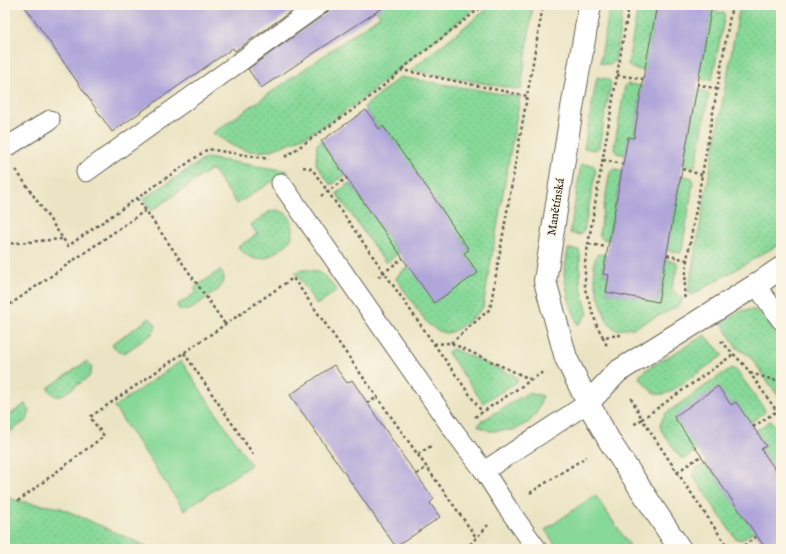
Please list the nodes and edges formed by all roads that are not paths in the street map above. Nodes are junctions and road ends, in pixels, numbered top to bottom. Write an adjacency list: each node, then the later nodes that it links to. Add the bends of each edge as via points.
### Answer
1 (319, 5): 5 (lane)
2 (590, 5): 10 (street, Manětínská, via 545,281 566,358)
3 (50, 120): 4 (lane, via 10,146)
4 (5, 146)
5 (86, 172)
6 (281, 183): 11 (lane)
7 (781, 268): 8 (street)
8 (756, 285): 9 (lane); 10 (street, via 617,372)
9 (781, 320)
10 (588, 403): 11 (lane); 13 (street, Manětínská, via 610,442)
11 (484, 471): 12 (lane)
12 (537, 549)
13 (680, 549)

